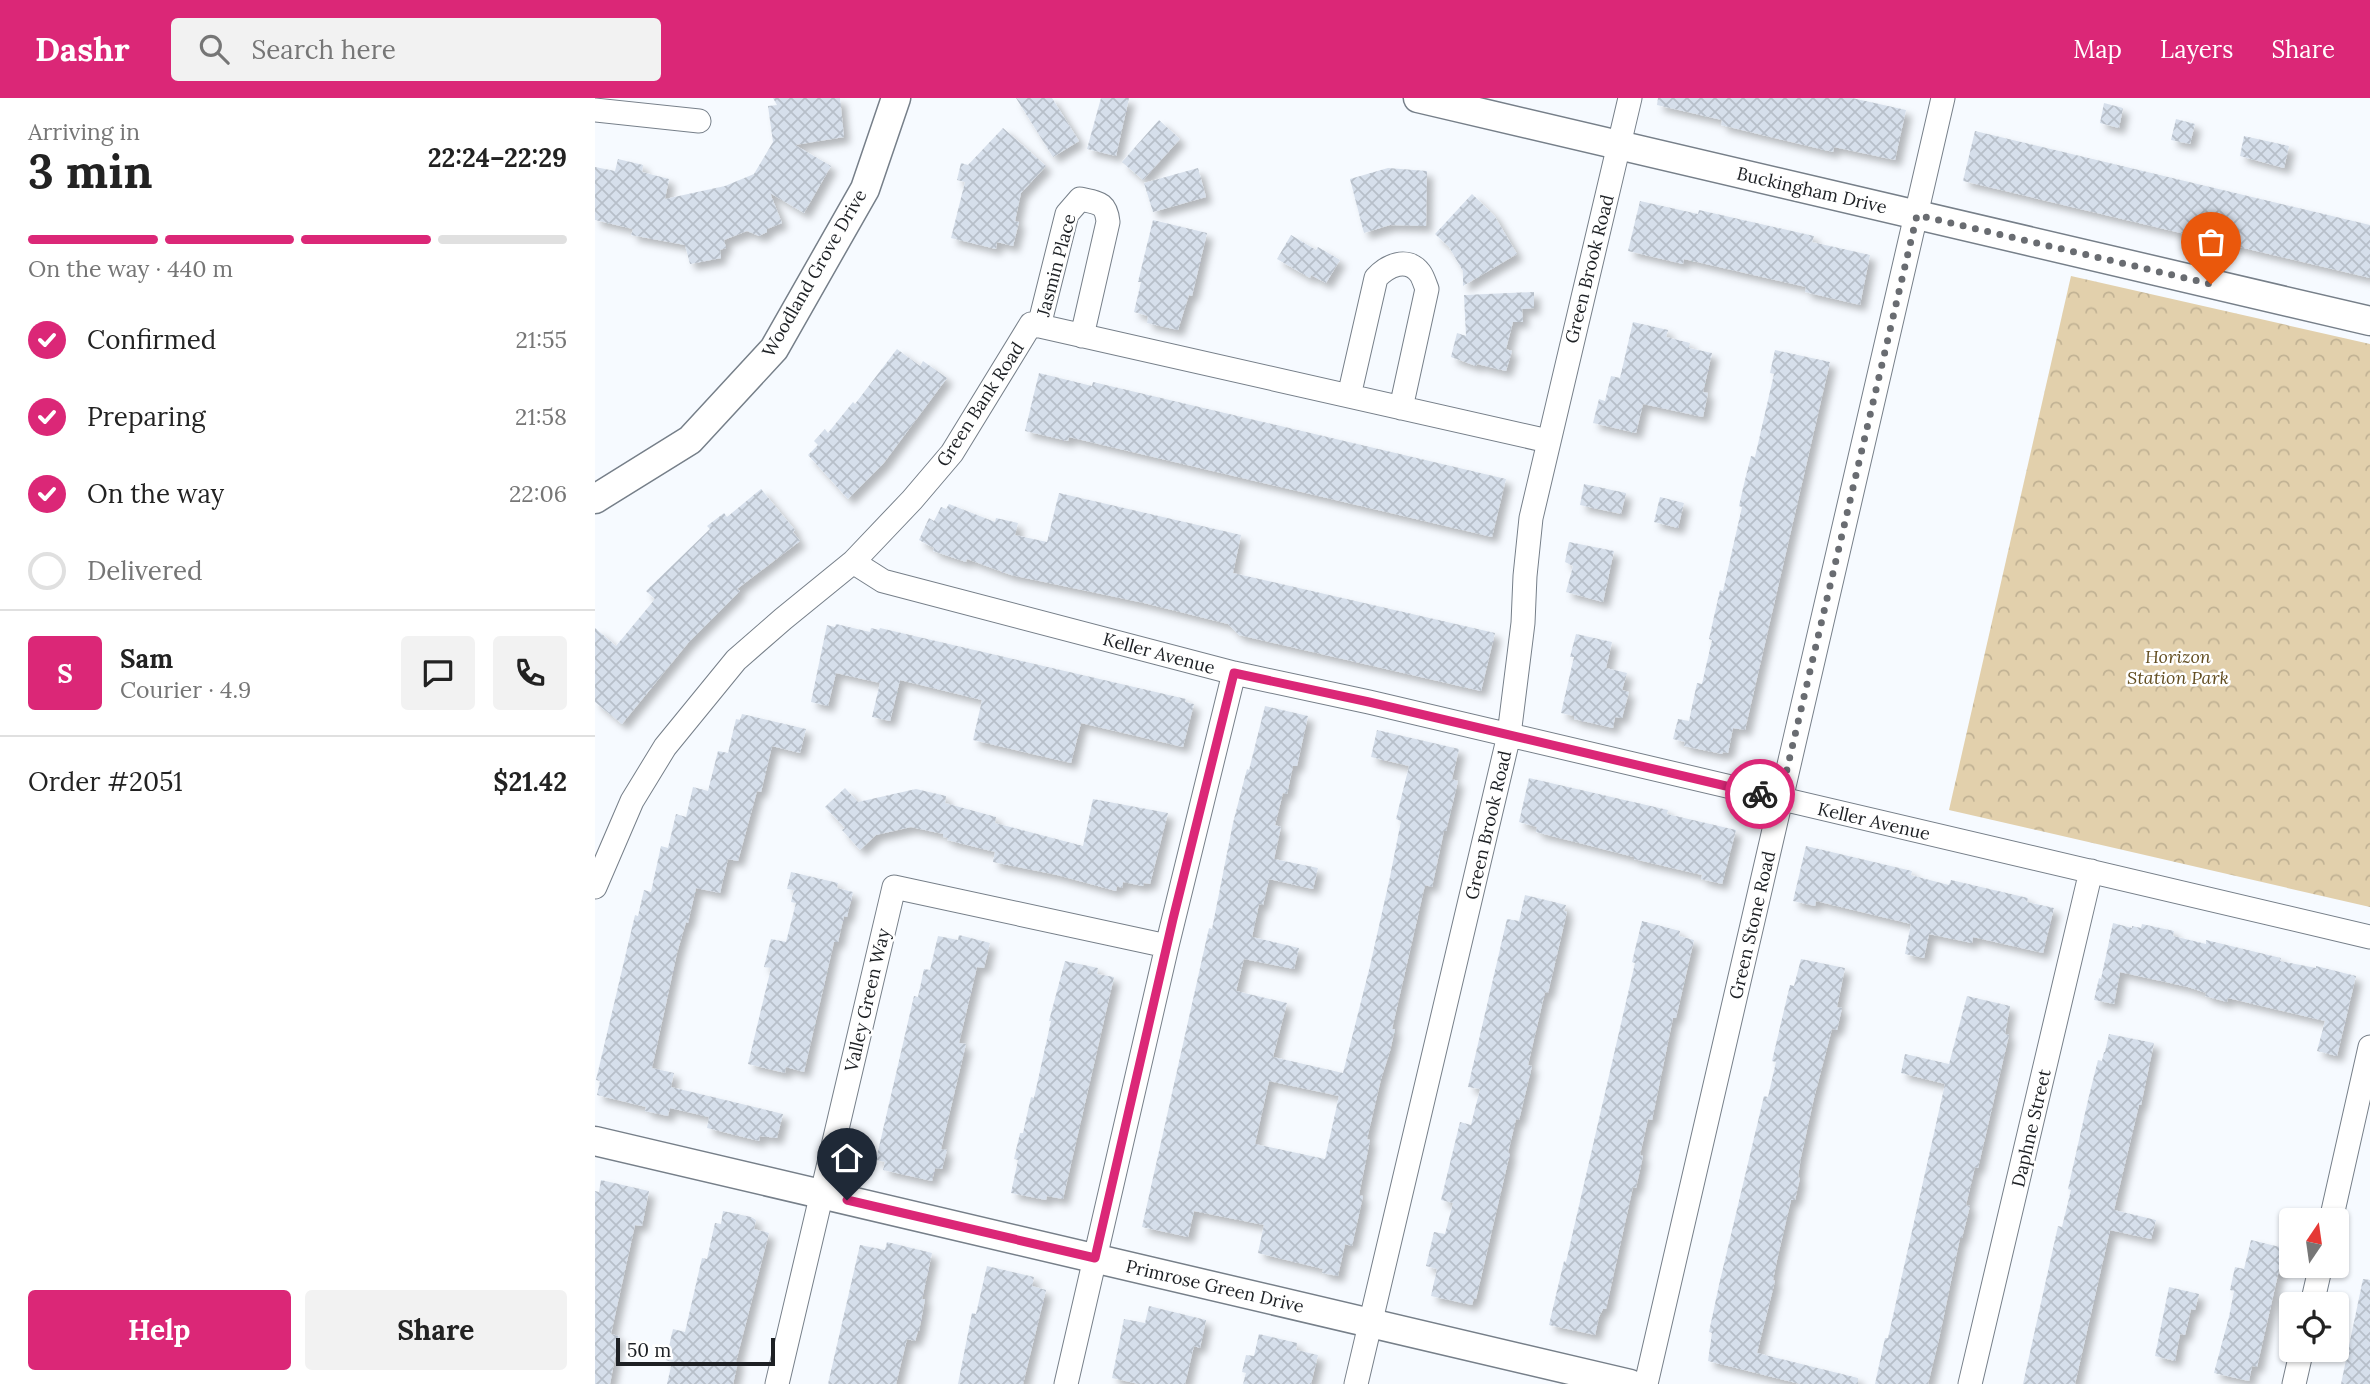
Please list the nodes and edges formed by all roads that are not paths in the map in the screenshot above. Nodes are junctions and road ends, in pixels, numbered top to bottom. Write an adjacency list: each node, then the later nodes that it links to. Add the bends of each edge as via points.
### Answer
1 (896, 98): 15 (street, Woodland Grove Drive, via 865,189 774,349 690,440)
2 (1419, 98): 7 (street, Buckingham Drive)
3 (1630, 98): 7 (street, Green Brook Road)
4 (1943, 98): 8 (street, Green Stone Road)
5 (595, 110): 6 (street)
6 (699, 121)
7 (1619, 145): 8 (street, Buckingham Drive); 14 (street, Green Brook Road)
8 (1917, 215): 9 (street, Buckingham Drive); 19 (street, Green Stone Road)
9 (2370, 321)
10 (1039, 326): 11 (street, Green Bank Road); 11 (street, Jasmin Place, via 1067,214 1080,199 1100,203 1108,222); 16 (street, Green Bank Road, via 1031,324 952,453)
11 (1082, 336): 12 (street, Green Bank Road)
12 (1349, 396): 13 (street, Green Bank Road); 13 (street, via 1376,278 1398,263 1411,266 1427,289)
13 (1401, 408): 14 (street, Green Bank Road)
14 (1548, 441): 18 (street, Green Brook Road, via 1531,518)
15 (595, 499)
16 (853, 562): 17 (street, Keller Avenue, via 883,580); 21 (street, Green Bank Road, via 736,660 697,706 632,801)
17 (1234, 673): 18 (street, Keller Avenue); 23 (street)
18 (1509, 735): 19 (street, Keller Avenue); 29 (street, Green Brook Road)
19 (1780, 799): 20 (street, Keller Avenue); 35 (street, Green Stone Road)
20 (2091, 871): 22 (street, Keller Avenue); 36 (street, Daphne Street)
21 (595, 887)
22 (2370, 937)
23 (1167, 946): 26 (street, Valley Green Way, via 894,887); 28 (street)
24 (2370, 1047): 27 (street)
25 (595, 1142): 26 (street, Primrose Green Drive)
26 (822, 1194): 28 (street, Primrose Green Drive); 31 (street, Valley Green Way)
27 (2334, 1208)
28 (1095, 1258): 29 (street, Primrose Green Drive); 32 (street)
29 (1370, 1323): 33 (street, Green Brook Road); 34 (street, Primrose Green Drive)
30 (2299, 1362): 37 (street)
31 (777, 1384)
32 (1066, 1384)
33 (1356, 1384)
34 (1630, 1384)
35 (1646, 1384)
36 (1971, 1384)
37 (2294, 1384)

